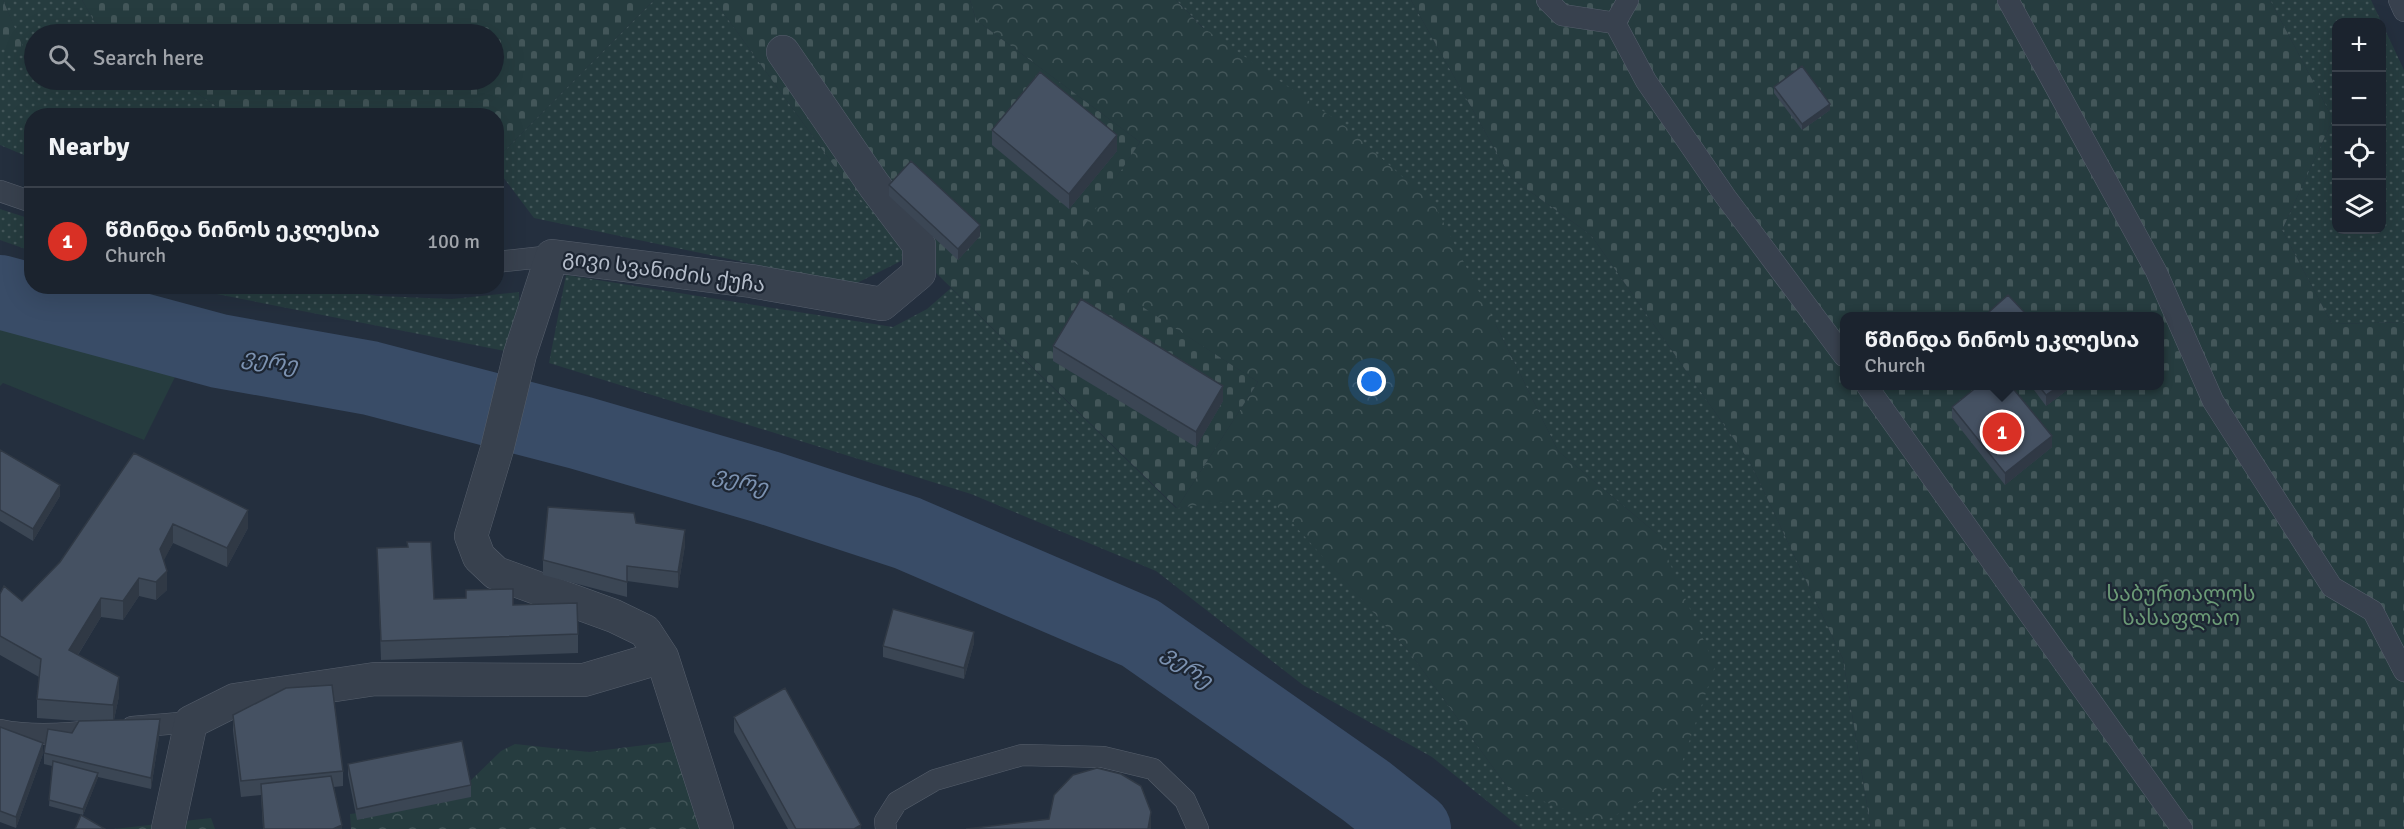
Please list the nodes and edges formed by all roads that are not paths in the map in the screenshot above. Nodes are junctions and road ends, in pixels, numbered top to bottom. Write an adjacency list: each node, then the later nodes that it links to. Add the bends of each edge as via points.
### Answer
1 (1547, 0): 6 (lane, via 1562,15)
2 (1628, 0): 6 (lane)
3 (2008, 0): 15 (lane, via 2156,271 2213,400 2332,587 2373,611)
4 (2399, 0): 5 (lane)
5 (2404, 11)
6 (1614, 22): 12 (lane, via 1646,81 1725,196)
7 (783, 52): 10 (street, გივი სვანიძის ქუჩა, via 919,245 919,273 882,304 751,281)
8 (0, 191): 9 (lane)
9 (24, 199)
10 (552, 256): 11 (lane); 14 (street, გივი სვანიძის ქუჩა, via 520,354 471,536 479,557 496,573 645,631)
11 (504, 261)
12 (1840, 349)
13 (1870, 390): 22 (lane)
14 (662, 657): 16 (street, via 584,680 375,679 235,700); 19 (street, გივი სვანიძის ქუჩა)
15 (2404, 671)
16 (191, 722): 17 (lane, via 54,733); 18 (street)
17 (0, 730)
18 (168, 829)
19 (717, 829)
20 (886, 829): 21 (lane, via 885,820 897,802 935,780 1022,755 1103,757 1153,770 1185,800)
21 (1198, 829)
22 (2182, 829)

